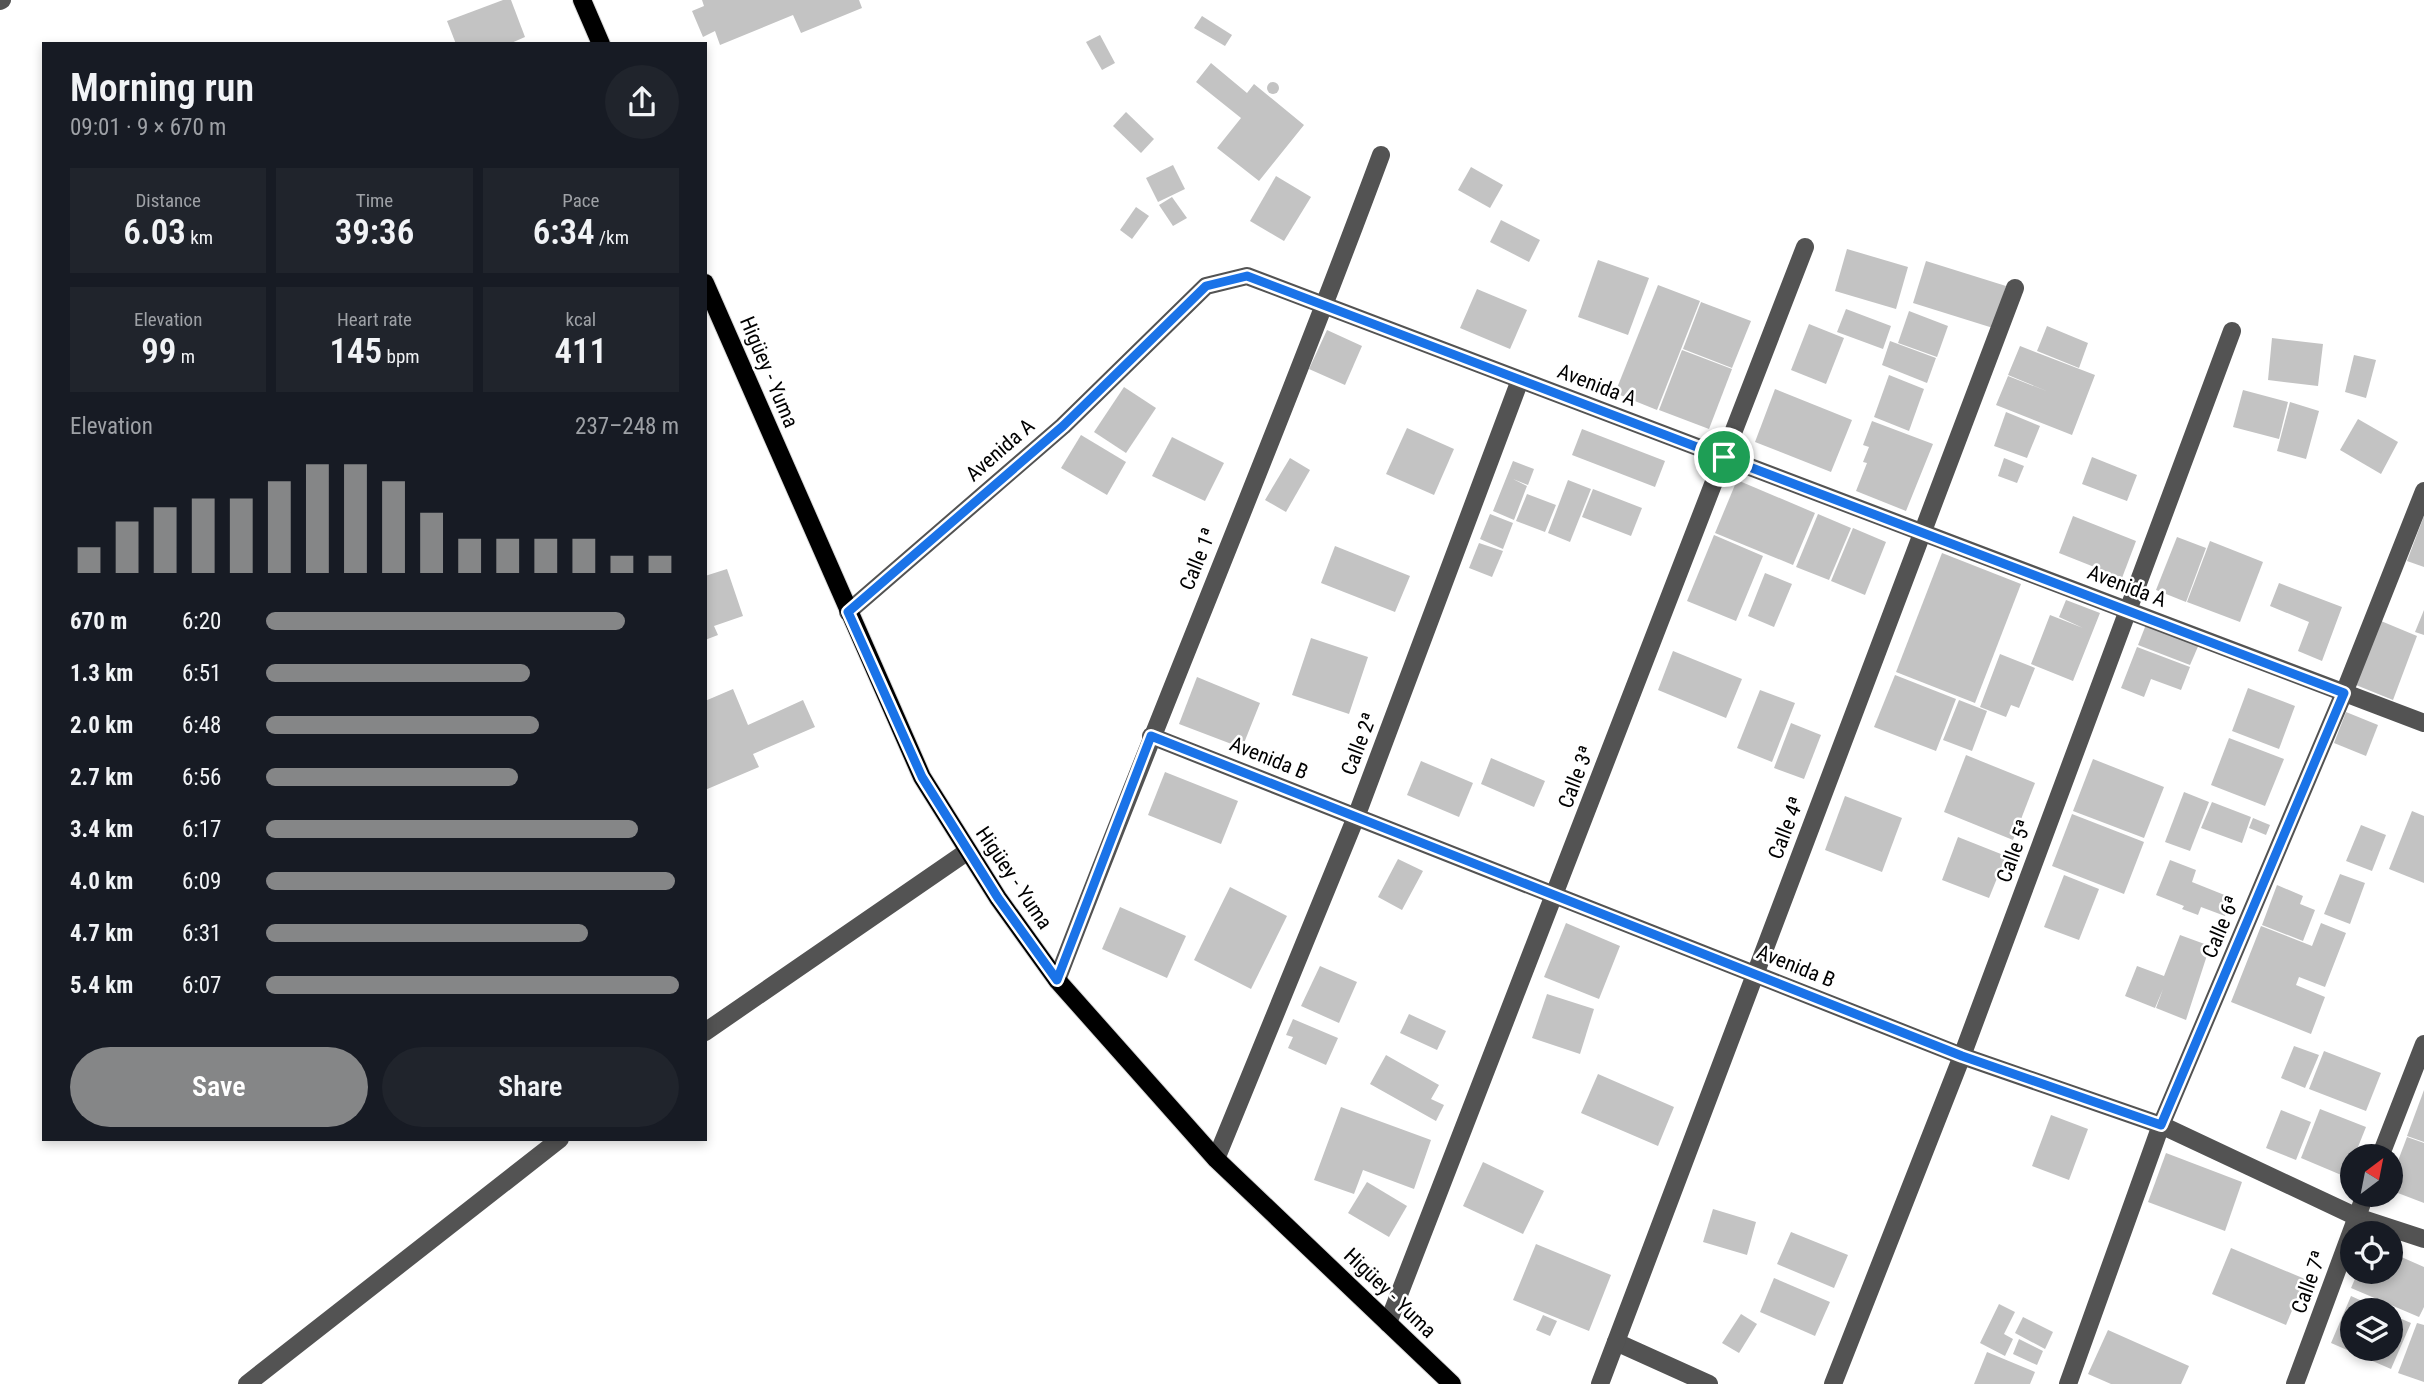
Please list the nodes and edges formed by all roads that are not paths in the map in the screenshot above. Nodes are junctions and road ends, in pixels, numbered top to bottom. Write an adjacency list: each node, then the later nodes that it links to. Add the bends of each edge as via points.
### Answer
1 (582, 0): 2 (main road)
2 (600, 42)
3 (1381, 155): 7 (street, Calle 1ª)
4 (1805, 247): 10 (street, Calle 3ª)
5 (707, 288): 14 (main road, Higüey - Yuma)
6 (2015, 288): 12 (street, Calle 4ª)
7 (1325, 305): 9 (street, Avenida A); 14 (street, Avenida A, via 1247,276 1206,286 1063,426); 17 (street, Calle 1ª)
8 (2232, 331): 13 (street, Calle 5ª)
9 (1520, 380): 10 (street, Avenida A); 18 (street, Calle 2ª)
10 (1724, 457): 12 (street, Avenida A); 20 (street, Calle 3ª)
11 (2424, 491): 15 (street, Calle 6ª)
12 (1922, 533): 13 (street, Avenida A); 21 (street, Calle 4ª)
13 (2128, 611): 15 (street, Avenida A); 25 (street, Calle 5ª)
14 (848, 612): 19 (main road, Higüey - Yuma, via 922,777)
15 (2344, 693): 16 (street, Avenida A); 26 (street, Calle 6ª)
16 (2424, 723)
17 (1151, 736): 18 (street, Avenida B); 22 (street, Calle 1ª)
18 (1356, 817): 20 (street, Avenida B); 29 (street, Calle 2ª)
19 (968, 851): 22 (main road, Higüey - Yuma); 23 (street)
20 (1554, 894): 21 (street, Avenida B); 33 (street, Calle 3ª)
21 (1755, 974): 25 (street, Avenida B); 34 (street, Calle 4ª)
22 (1057, 980): 29 (main road, Higüey - Yuma)
23 (707, 1031)
24 (2424, 1044): 28 (street)
25 (1962, 1056): 26 (street, Avenida B); 39 (street, Calle 5ª)
26 (2161, 1125): 31 (street, Avenida B); 40 (street, Calle 6ª)
27 (557, 1141): 35 (street)
28 (2385, 1144)
29 (1216, 1159): 33 (main road, Higüey - Yuma)
30 (2360, 1208): 31 (street, Calle 7ª)
31 (2357, 1217): 32 (street, Avenida B); 41 (street, Calle 7ª)
32 (2424, 1239)
33 (1388, 1323): 36 (main road, Higüey - Yuma)
34 (1616, 1342): 37 (street, Calle 4ª); 38 (street)
35 (247, 1384)
36 (1452, 1384)
37 (1600, 1384)
38 (1709, 1384)
39 (1833, 1384)
40 (2068, 1384)
41 (2295, 1384)

